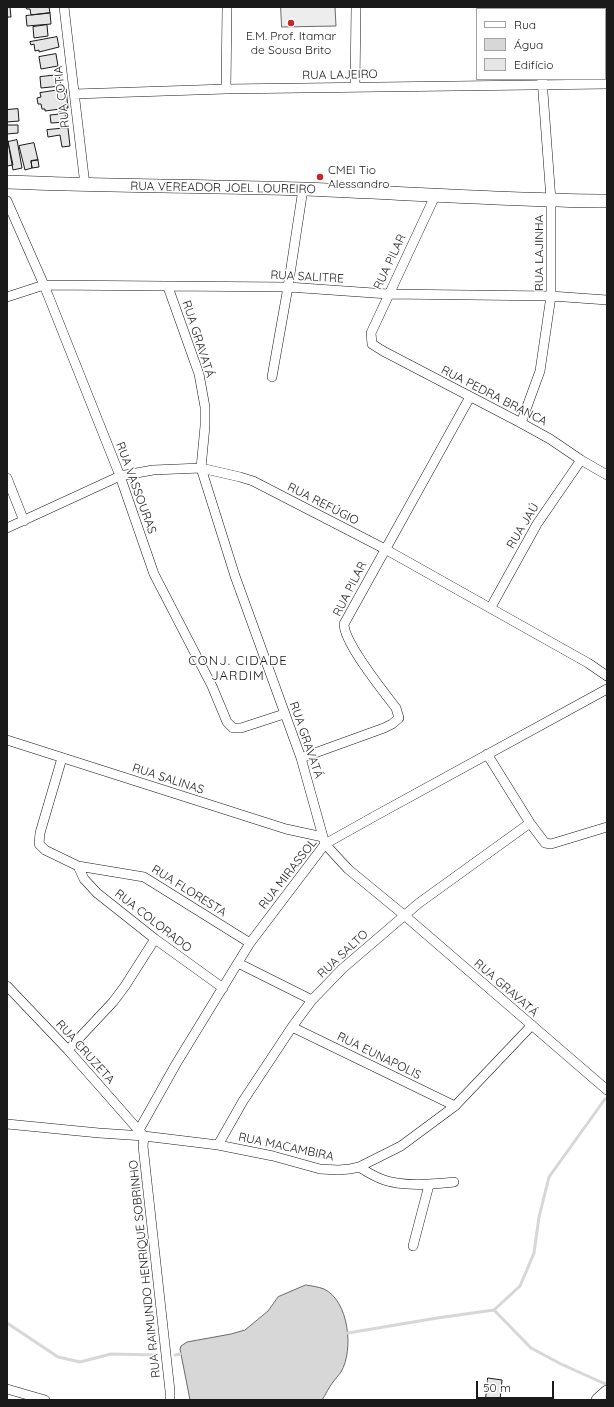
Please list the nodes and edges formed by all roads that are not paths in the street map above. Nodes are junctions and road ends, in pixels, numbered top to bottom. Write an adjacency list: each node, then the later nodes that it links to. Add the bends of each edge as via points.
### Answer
1 (64, 7): 8 (street, RUA COTIA)
2 (227, 7): 7 (street)
3 (356, 7): 6 (street)
4 (542, 82): 5 (street, RUA LAJEIRO); 6 (street, RUA LAJEIRO); 13 (street, RUA LAJINHA)
5 (607, 84)
6 (355, 87): 7 (street, RUA LAJEIRO)
7 (226, 89): 8 (street, RUA LAJEIRO)
8 (74, 94): 10 (street, RUA COTIA)
9 (7, 182): 10 (street, RUA VEREADOR JOEL LOUREIRO)
10 (85, 185): 11 (street, RUA VEREADOR JOEL LOUREIRO)
11 (303, 189): 12 (street, RUA VEREADOR JOEL LOUREIRO); 18 (street)
12 (435, 196): 13 (street, RUA VEREADOR JOEL LOUREIRO); 19 (street, RUA PILAR)
13 (551, 200): 15 (street, RUA VEREADOR JOEL LOUREIRO); 20 (street, RUA LAJINHA)
14 (7, 201): 16 (street, RUA VASSOURAS)
15 (607, 201)
16 (44, 284): 17 (street, RUA SALITRE); 21 (street, RUA SALITRE); 30 (street, RUA VASSOURAS)
17 (168, 287): 18 (street, RUA SALITRE); 28 (street, RUA GRAVATÁ, via 199,374 205,426)
18 (288, 287): 19 (street, RUA SALITRE); 24 (street)
19 (388, 294): 20 (street, RUA SALITRE); 23 (street, RUA PILAR, via 371,333)
20 (552, 296): 22 (street, RUA SALITRE); 26 (street, RUA LAJINHA, via 540,371)
21 (7, 297)
22 (607, 300)
23 (371, 340): 25 (street, RUA PEDRA BRANCA, via 372,344 383,352)
24 (272, 377)
25 (470, 397): 26 (street, RUA PEDRA BRANCA); 34 (street, RUA PILAR)
26 (521, 423): 27 (street, RUA PEDRA BRANCA)
27 (581, 460): 29 (street, RUA PEDRA BRANCA); 35 (street, RUA JAÚ, via 537,524)
28 (201, 468): 30 (street, RUA REFÚGIO, via 153,470); 34 (street, RUA REFÚGIO, via 252,481); 38 (street, RUA GRAVATÁ, via 235,576)
29 (607, 475)
30 (120, 476): 32 (street, RUA REFÚGIO); 38 (street, RUA VASSOURAS, via 154,574 212,686 229,725 241,728)
31 (7, 478): 32 (street)
32 (24, 520): 33 (street, RUA REFÚGIO)
33 (7, 528)
34 (385, 549): 35 (street, RUA REFÚGIO); 42 (street, RUA PILAR, via 348,616 344,629 357,653 396,708 399,718 384,728)
35 (491, 607): 36 (street, RUA REFÚGIO)
36 (607, 676)
37 (607, 689): 40 (street, RUA MIRASSOL)
38 (284, 714): 42 (street, RUA GRAVATÁ)
39 (7, 740): 41 (street, RUA SALINAS)
40 (487, 754): 43 (street); 45 (street, RUA MIRASSOL)
41 (62, 758): 45 (street, RUA SALINAS); 46 (street, RUA FLORESTA, via 38,840 45,850)
42 (301, 758): 45 (street, RUA GRAVATÁ)
43 (530, 823): 44 (street, via 547,844); 47 (street, RUA SALTO)
44 (607, 827)
45 (324, 840): 47 (street, RUA GRAVATÁ, via 348,869); 49 (street, RUA MIRASSOL)
46 (78, 866): 48 (street, RUA COLORADO, via 88,884); 49 (street, RUA FLORESTA, via 144,877)
47 (404, 915): 53 (street, RUA SALTO, via 342,969); 54 (street, RUA GRAVATÁ)
48 (154, 940): 52 (street, RUA COLORADO); 56 (street, via 113,1002)
49 (250, 944): 50 (street, RUA MIRASSOL)
50 (238, 963): 52 (street, RUA MIRASSOL); 53 (street)
51 (7, 986): 56 (street, RUA CRUZETA)
52 (223, 988): 60 (street, RUA MIRASSOL, via 176,1064)
53 (312, 1000): 55 (street, RUA SALTO)
54 (532, 1025): 57 (street, RUA GRAVATÁ); 58 (street, RUA MACAMBIRA)
55 (292, 1028): 58 (street, RUA EUNAPOLIS); 61 (street, RUA SALTO, via 243,1101)
56 (68, 1050): 60 (street, RUA CRUZETA)
57 (607, 1090)
58 (455, 1106): 62 (street, RUA MACAMBIRA, via 401,1146)
59 (7, 1124): 60 (street, RUA MACAMBIRA, via 99,1133)
60 (142, 1133): 61 (street, RUA MACAMBIRA); 69 (street, RUA RAIMUNDO HENRIQUE SOBRINHO)
61 (218, 1145): 62 (street, RUA MACAMBIRA, via 320,1169)
62 (359, 1168): 64 (street, via 392,1183)
63 (454, 1182): 64 (street)
64 (429, 1185): 65 (street)
65 (412, 1246)
66 (7, 1389): 68 (street)
67 (607, 1392): 70 (street)
68 (45, 1400)
69 (170, 1400)
70 (598, 1400)

